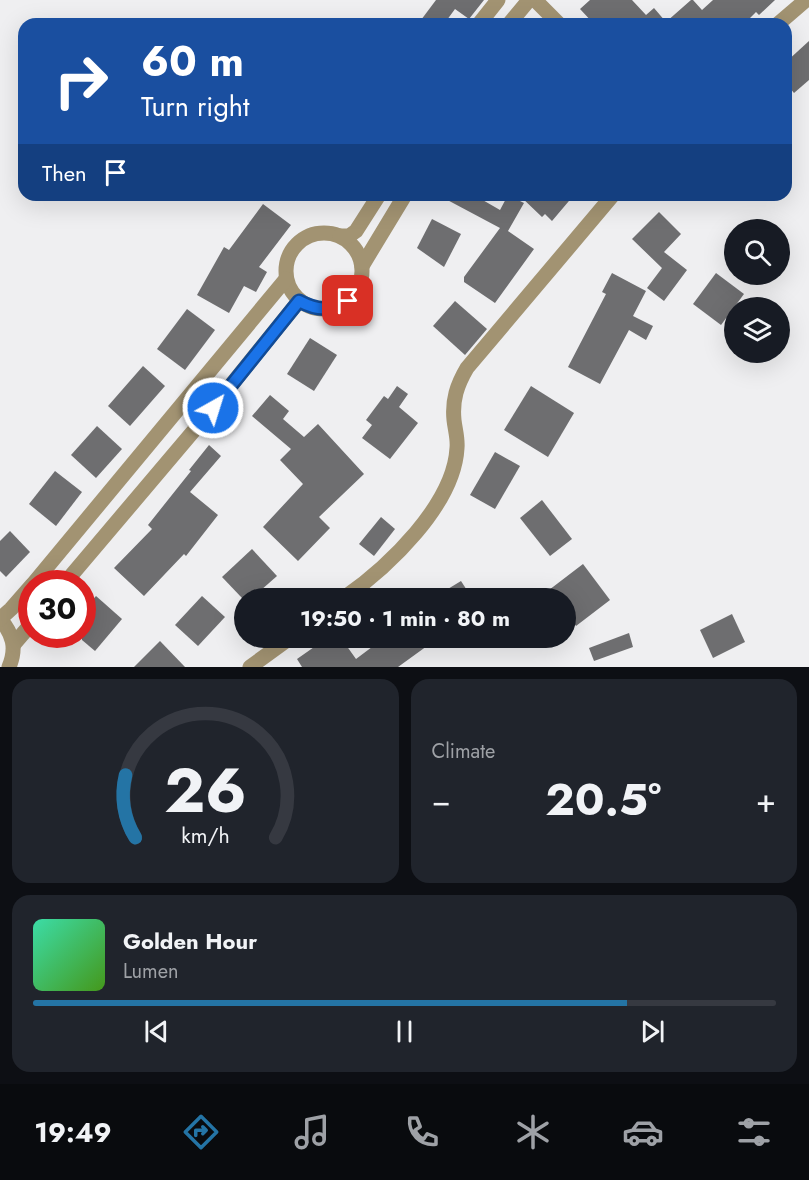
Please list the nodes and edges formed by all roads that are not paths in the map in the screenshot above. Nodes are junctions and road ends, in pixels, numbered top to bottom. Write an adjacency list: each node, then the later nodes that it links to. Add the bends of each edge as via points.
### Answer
1 (498, 0): 4 (street)
2 (806, 0): 7 (street)
3 (527, 1): 5 (street); 6 (street)
4 (484, 18)
5 (514, 18)
6 (551, 18)
7 (785, 18)
8 (375, 201): 11 (street, via 356,231)
9 (401, 201): 12 (street)
10 (608, 201): 25 (street, via 467,368 454,400 458,446 454,469 442,495 400,549)
11 (340, 236): 12 (street, via 351,243); 13 (street, via 316,233 305,237 289,255)
12 (362, 266): 14 (street, via 357,291 343,304 324,310)
13 (286, 279): 14 (street); 15 (street)
14 (299, 301): 16 (street)
15 (202, 379): 16 (street); 17 (street)
16 (223, 396): 18 (street)
17 (182, 404): 18 (street); 19 (street)
18 (202, 420): 20 (street)
19 (115, 486): 20 (street); 21 (street)
20 (133, 502): 22 (street)
21 (95, 509): 22 (street); 23 (street)
22 (113, 524): 24 (street)
23 (44, 570)
24 (75, 570)
25 (358, 588)
26 (18, 601): 27 (street)
27 (0, 619): 29 (street)
28 (18, 639): 29 (street)
29 (14, 644): 31 (street)
30 (276, 648): 32 (street)
31 (9, 667)
32 (250, 667)

